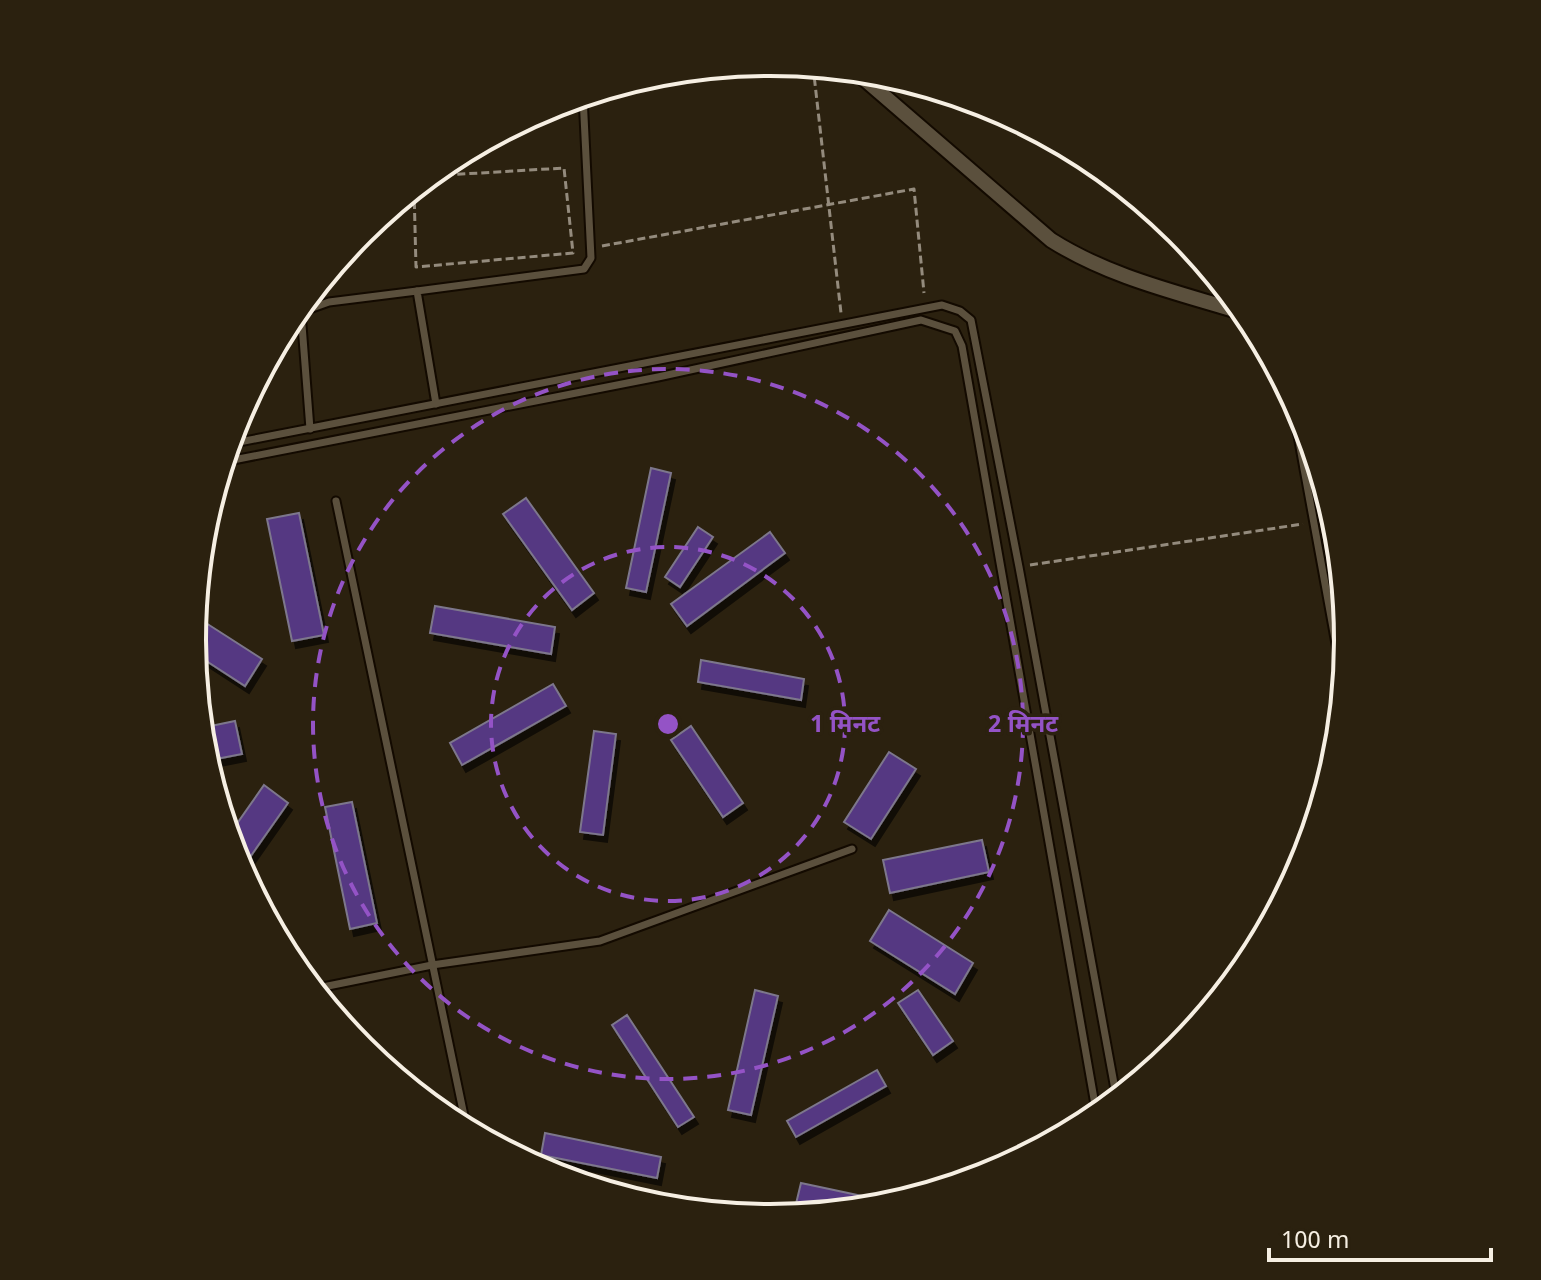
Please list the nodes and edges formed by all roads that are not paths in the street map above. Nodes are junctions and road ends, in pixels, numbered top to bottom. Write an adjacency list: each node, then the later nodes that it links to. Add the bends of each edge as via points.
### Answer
1 (872, 86): 5 (street, via 1051,240 1114,273)
2 (584, 108): 3 (lane, via 591,258 584,269)
3 (417, 291): 4 (lane); 7 (lane)
4 (317, 306)
5 (1225, 307)
6 (300, 330): 8 (lane)
7 (436, 404): 8 (lane); 17 (lane, via 942,305 971,320)
8 (310, 429): 9 (lane)
9 (242, 442)
10 (1301, 447): 13 (lane)
11 (236, 459): 18 (lane, via 921,320 955,331 962,346)
12 (336, 501): 15 (lane)
13 (1334, 629)
14 (852, 849): 15 (lane, via 600,941)
15 (432, 965): 16 (lane); 19 (lane)
16 (326, 986)
17 (1115, 1087)
18 (1094, 1101)
19 (463, 1113)

